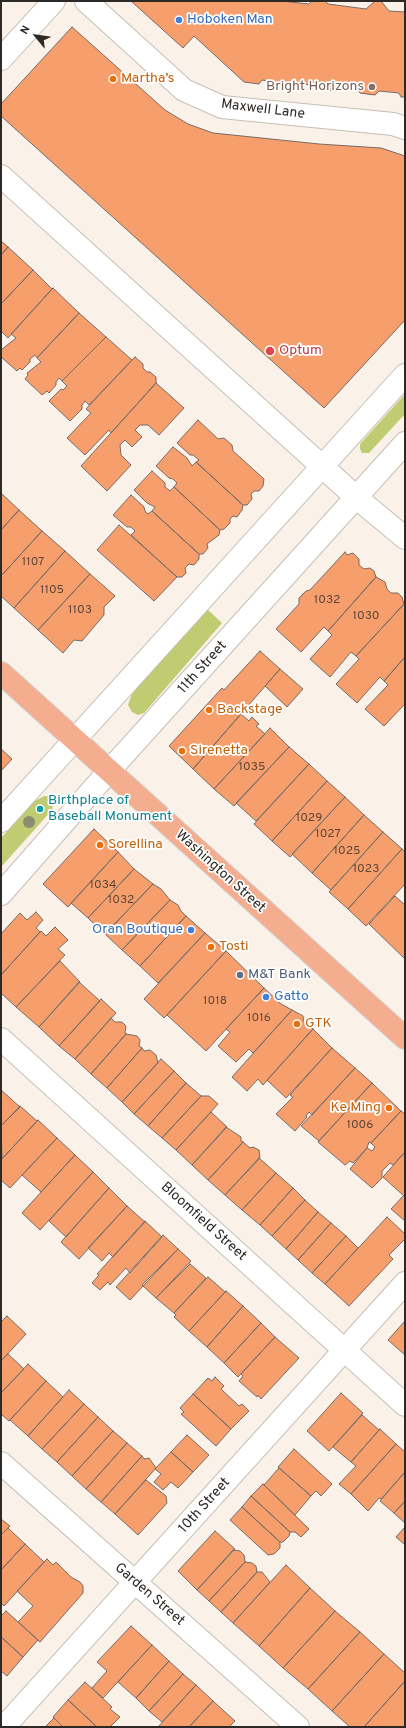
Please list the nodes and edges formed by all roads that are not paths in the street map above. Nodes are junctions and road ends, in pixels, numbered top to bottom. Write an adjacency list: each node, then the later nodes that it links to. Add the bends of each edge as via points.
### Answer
1 (54, 1): 3 (street)
2 (86, 1): 4 (street, Maxwell Lane, via 184,90 222,107 394,124)
3 (1, 59)
4 (405, 128)
5 (1, 176): 8 (street)
6 (405, 375): 8 (street)
7 (405, 443): 9 (street, 11th Street)
8 (322, 466): 9 (street); 12 (street)
9 (357, 498): 10 (street); 13 (street, 11th Street)
10 (405, 538)
11 (1, 673): 12 (main road, Washington Street)
12 (75, 740): 13 (main road, Washington Street); 14 (street)
13 (109, 771): 15 (street, 11th Street); 16 (main road, Washington Street)
14 (1, 821)
15 (1, 894)
16 (405, 1038)
17 (1, 1039): 19 (street, Bloomfield Street)
18 (405, 1284): 19 (street, 10th Street)
19 (345, 1352): 20 (street, Bloomfield Street); 22 (street, 10th Street)
20 (405, 1405)
21 (1, 1463): 22 (street, Garden Street)
22 (136, 1583): 23 (street, 10th Street); 24 (street, Garden Street)
23 (4, 1727)
24 (298, 1727)

